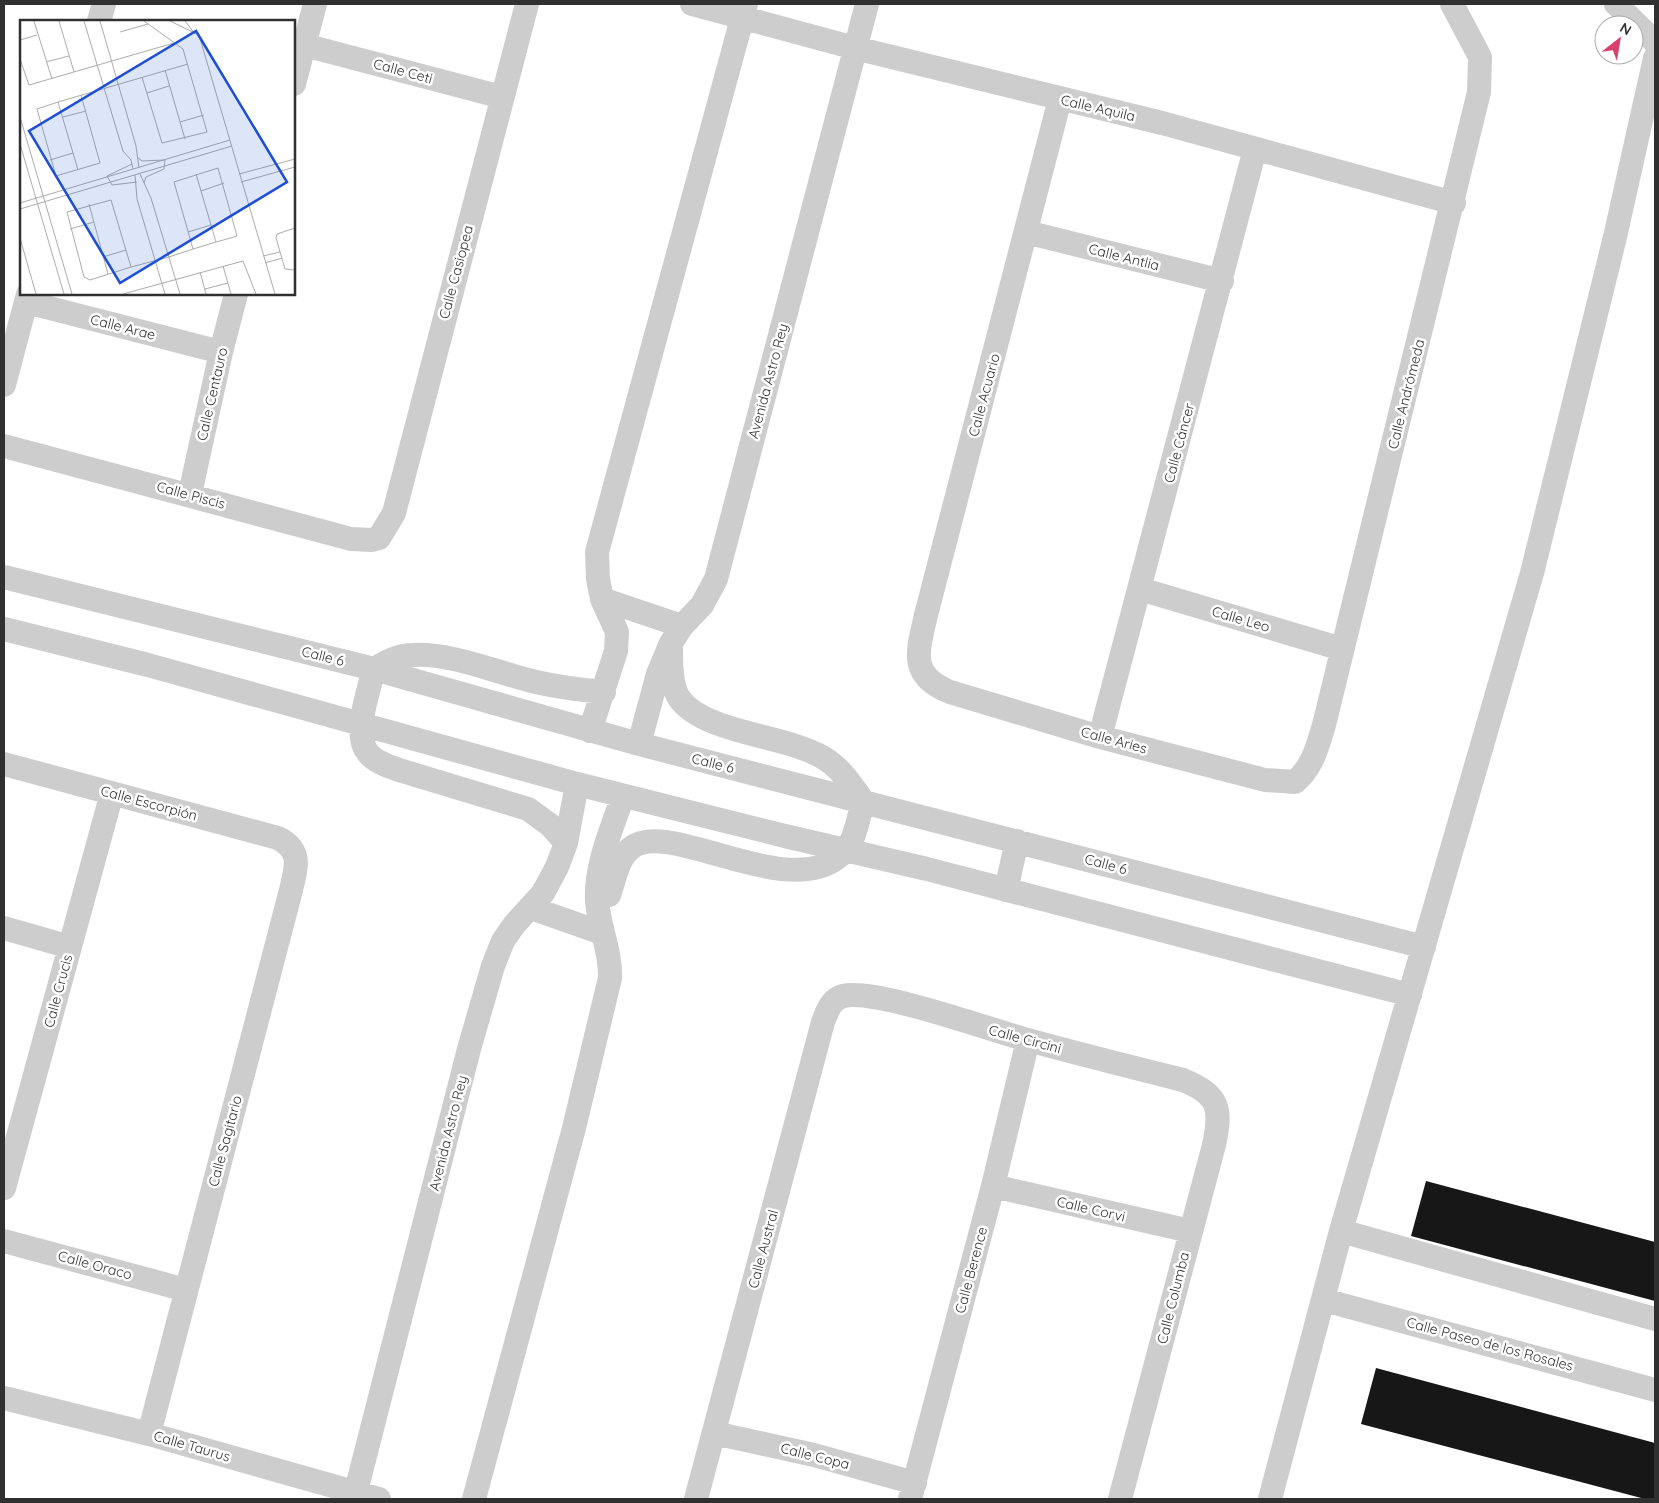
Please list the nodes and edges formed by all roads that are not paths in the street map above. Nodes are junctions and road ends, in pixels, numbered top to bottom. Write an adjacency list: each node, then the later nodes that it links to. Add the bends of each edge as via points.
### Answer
1 (104, 4): 10 (street)
2 (315, 4): 12 (street)
3 (528, 4): 16 (street, Calle Casiopea)
4 (692, 4): 9 (street, Calle Aquila)
5 (867, 4): 13 (street, Avenida Astro Rey)
6 (1452, 4): 19 (street, Calle Andrómeda, via 1475,44 1481,70)
7 (1616, 4): 11 (street)
8 (1634, 4): 11 (street)
9 (744, 11): 13 (street, Calle Aquila); 31 (street, via 597,552)
10 (99, 20)
11 (1650, 38)
12 (304, 45): 15 (street); 16 (street, Calle Ceti)
13 (855, 48): 17 (street, Calle Aquila); 33 (street, Avenida Astro Rey, via 716,579 702,604)
14 (1655, 58): 57 (street, via 1532,572)
15 (295, 80)
16 (502, 97): 28 (street, Calle Casiopea, via 394,513)
17 (1060, 99): 18 (street, Calle Aquila); 20 (street, Calle Acuario)
18 (1256, 149): 19 (street, Calle Aquila); 21 (street, Calle Cáncer)
19 (1454, 202): 34 (street, Calle Andrómeda)
20 (1026, 232): 21 (street, Calle Antlia); 36 (street, Calle Acuario, via 918,652 920,668)
21 (1222, 282): 30 (street, Calle Cáncer)
22 (236, 295): 24 (street, Calle Centauro)
23 (27, 298): 24 (street, Calle Arae); 25 (street)
24 (221, 352): 27 (street, Calle Centauro)
25 (4, 385)
26 (4, 446): 27 (street, Calle Piscis)
27 (190, 494): 28 (street, Calle Piscis, via 352,539)
28 (379, 538)
29 (4, 577): 35 (street, Calle 6)
30 (1140, 589): 34 (street, Calle Leo); 40 (street, Calle Cáncer)
31 (602, 599): 33 (street); 37 (street, via 617,632 616,651)
32 (4, 629): 38 (street, via 148,665)
33 (677, 634): 41 (street, Avenida Astro Rey, via 658,674); 47 (street, via 673,680 679,698 695,711 726,727 773,738 824,757 848,779)
34 (1342, 649): 43 (street, Calle Andrómeda, via 1314,759)
35 (374, 669): 37 (street, via 395,658 431,656 536,682); 38 (street); 39 (street, Calle 6)
36 (935, 686): 40 (street, Calle Aries)
37 (604, 692): 39 (street)
38 (361, 725): 44 (street); 49 (street, via 362,744 368,754 381,762 528,809 550,824)
39 (590, 731): 41 (street, Calle 6)
40 (1100, 737): 43 (street, Calle Aries, via 1265,780)
41 (639, 744): 47 (street, Calle 6)
42 (4, 764): 45 (street, Calle Escorpión)
43 (1295, 782)
44 (577, 784): 46 (street); 49 (street, Avenida Astro Rey)
45 (112, 793): 50 (street, Calle Escorpión, via 268,834); 56 (street, Calle Crucis)
46 (623, 796): 51 (street); 54 (street, via 598,876)
47 (864, 801): 48 (street, Calle 6); 51 (street)
48 (1017, 841): 52 (street); 57 (street, Calle 6)
49 (566, 843): 53 (street, Avenida Astro Rey, via 548,884)
50 (292, 847): 67 (street, Calle Sagitario, via 296,866 291,890)
51 (848, 849): 52 (street); 54 (street, via 821,868 795,872 671,843 637,844 620,862)
52 (1006, 890): 58 (street)
53 (531, 908): 54 (street); 75 (street, Avenida Astro Rey, via 503,941 493,966)
54 (601, 927): 77 (street, via 610,965 601,1019)
55 (4, 928): 56 (street)
56 (70, 946): 63 (street, Calle Crucis)
57 (1424, 947): 58 (street)
58 (1410, 995): 65 (street)
59 (834, 1000): 60 (street, Calle Circini, via 854,995 883,998); 72 (street, Calle Austral, via 823,1022)
60 (1028, 1040): 61 (street, Calle Circini, via 1183,1080); 62 (street, Calle Berence)
61 (1212, 1097): 64 (street, Calle Columba, via 1219,1121)
62 (993, 1186): 64 (street, Calle Corvi); 74 (street, Calle Berence)
63 (4, 1188)
64 (1190, 1231): 79 (street, Calle Columba)
65 (1341, 1231): 68 (street); 69 (street)
66 (4, 1240): 67 (street, Calle Oraco)
67 (186, 1290): 73 (street, Calle Sagitario)
68 (1324, 1300): 70 (street, Calle Paseo de los Rosales); 80 (street)
69 (1655, 1319)
70 (1655, 1390)
71 (4, 1398): 73 (street, Calle Taurus)
72 (714, 1432): 74 (street, Calle Copa, via 814,1455); 78 (street, Calle Austral)
73 (149, 1434): 75 (street, Calle Taurus)
74 (913, 1491)
75 (355, 1496): 76 (street, Calle Taurus)
76 (379, 1499)
77 (474, 1499)
78 (696, 1499)
79 (1120, 1499)
80 (1270, 1499)

